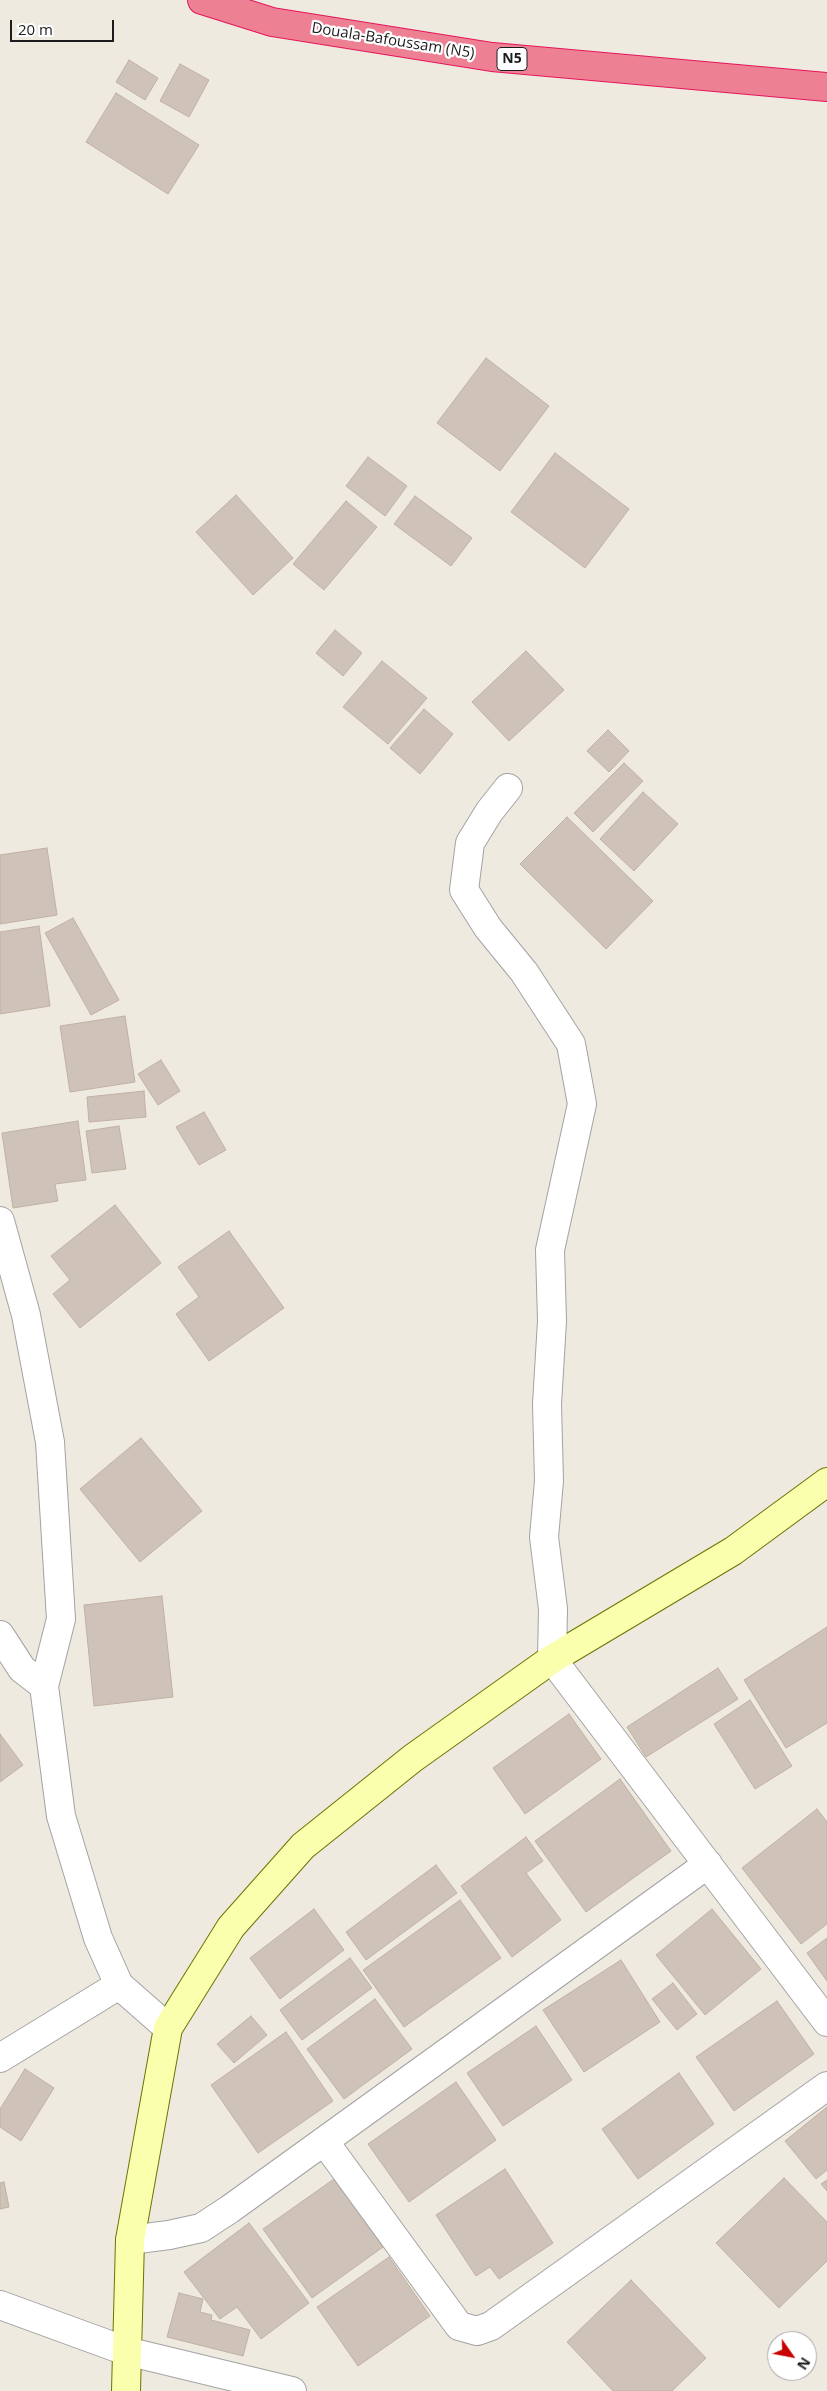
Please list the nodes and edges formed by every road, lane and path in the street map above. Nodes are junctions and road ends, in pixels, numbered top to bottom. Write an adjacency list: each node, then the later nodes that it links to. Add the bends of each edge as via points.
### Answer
1 (202, 0): 2 (highway, Douala-Bafoussam (N5) / N5, via 272,22 492,57)
2 (827, 87)
3 (508, 788): 7 (street, via 470,843 464,890 571,1044 582,1104 550,1250 549,1482 544,1537 553,1609)
4 (0, 1221): 8 (street, via 26,1315 50,1442 61,1619)
5 (827, 1482): 7 (street, via 733,1551)
6 (0, 1635): 8 (street, via 22,1669)
7 (552, 1659): 9 (street); 12 (street, via 413,1758 303,1846 231,1927)
8 (44, 1686): 10 (street, via 61,1816 98,1938)
9 (708, 1864): 11 (street); 15 (street)
10 (119, 1985): 12 (street); 13 (street)
11 (827, 2022)
12 (168, 2028): 16 (street)
13 (0, 2058)
14 (827, 2086): 15 (street, via 491,2326 477,2331 459,2326)
15 (324, 2141): 16 (street, via 200,2228)
16 (130, 2240): 18 (street)
17 (0, 2305): 18 (street)
18 (126, 2351): 19 (street); 20 (street)
19 (126, 2391)
20 (292, 2391)

